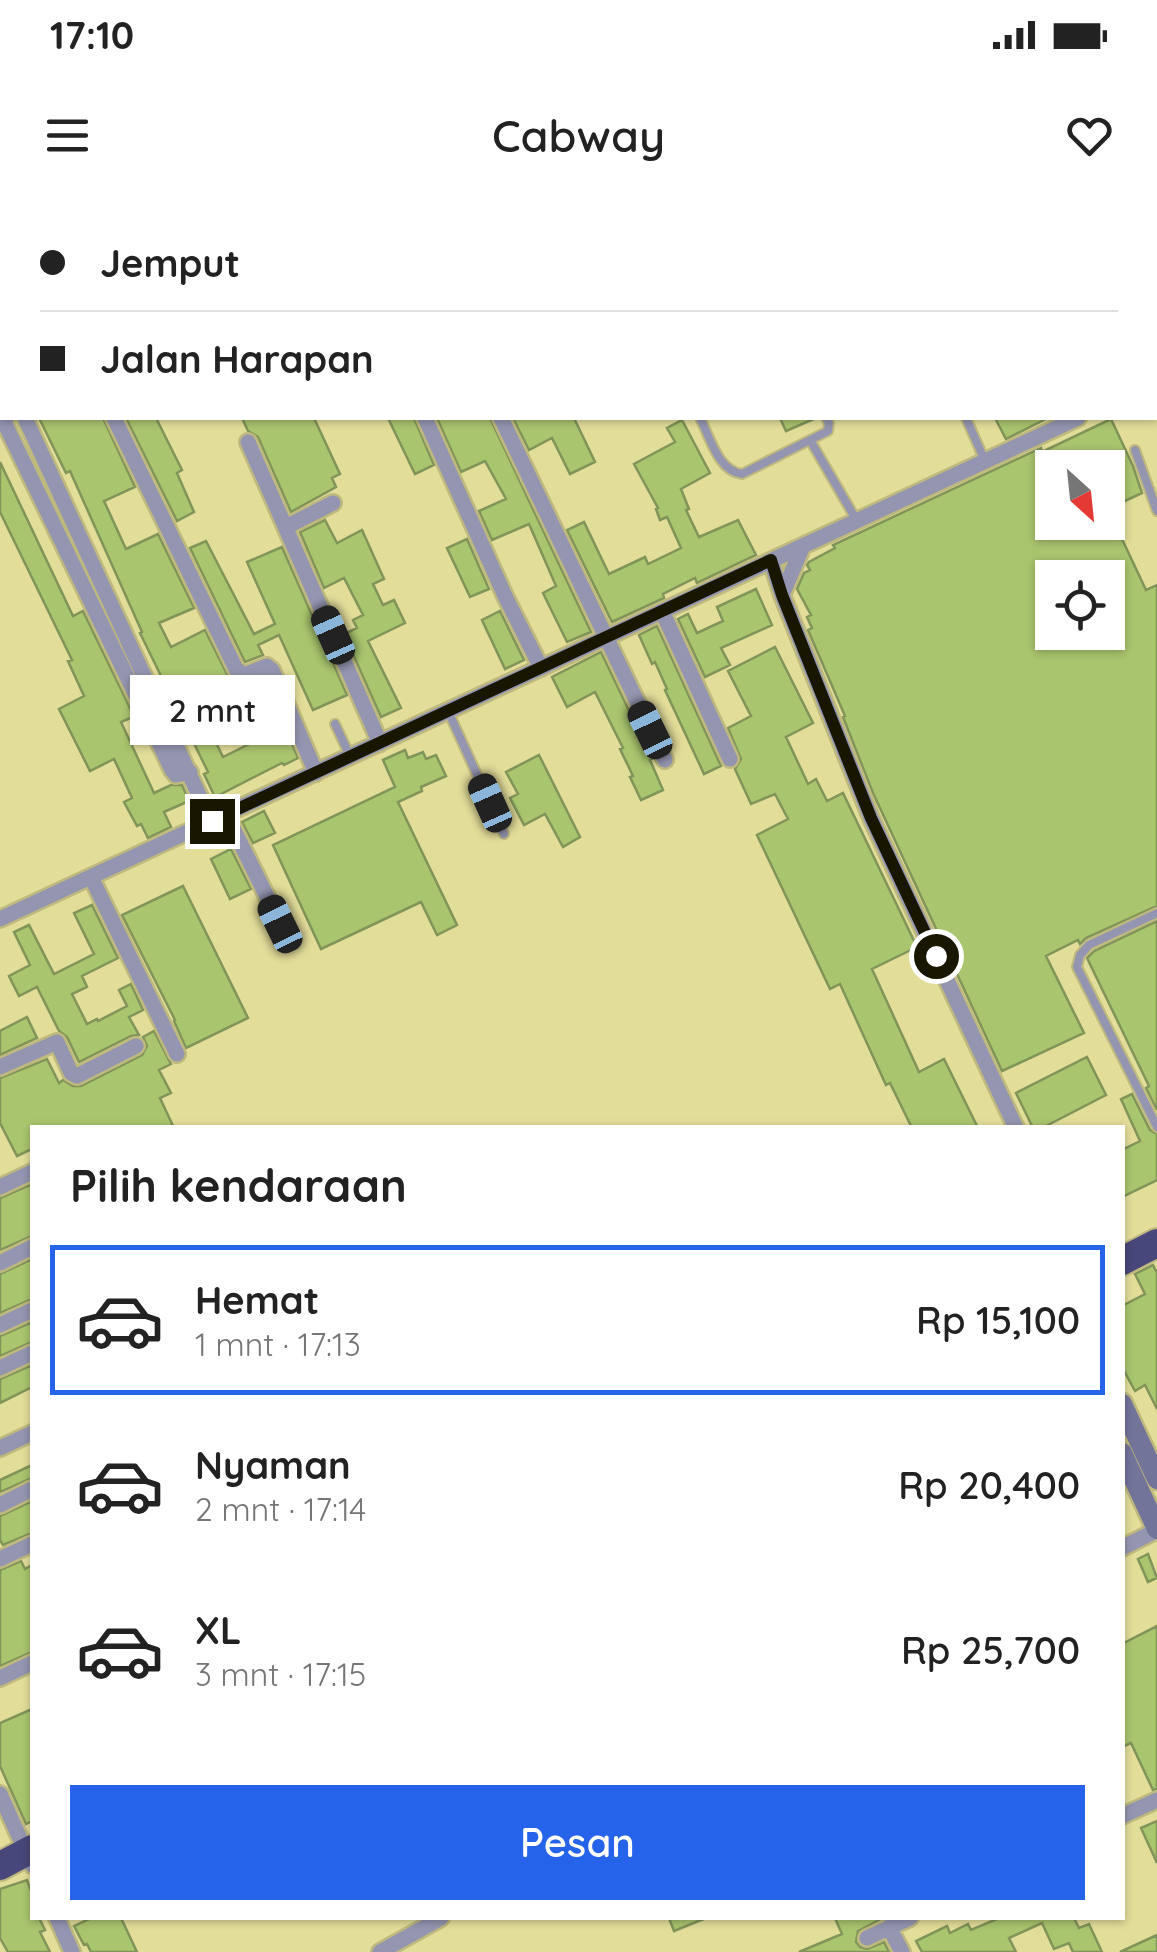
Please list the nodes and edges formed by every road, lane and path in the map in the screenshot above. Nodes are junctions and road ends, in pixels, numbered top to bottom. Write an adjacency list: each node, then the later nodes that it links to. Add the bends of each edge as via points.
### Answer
1 (6, 420): 23 (street)
2 (26, 420): 21 (street)
3 (115, 420): 33 (street, via 236,670 272,670)
4 (426, 420): 25 (street)
5 (502, 420): 24 (street)
6 (701, 420): 10 (lane, via 723,465 734,473)
7 (827, 420): 10 (lane, via 828,430)
8 (967, 420): 13 (lane)
9 (1048, 424): 13 (street)
10 (810, 440): 16 (lane)
11 (248, 442): 17 (street)
12 (1135, 450): 15 (lane)
13 (986, 460): 16 (street)
14 (333, 502): 17 (street)
15 (1157, 511)
16 (857, 520): 18 (street)
17 (286, 527): 28 (street)
18 (803, 546): 19 (street); 20 (street)
19 (771, 560): 20 (street); 22 (street)
20 (782, 595): 43 (street, via 871,818)
21 (115, 611): 23 (street); 32 (street)
22 (662, 611): 24 (street); 30 (street)
23 (99, 621): 32 (street, via 174,773)
24 (605, 638): 25 (street); 31 (street)
25 (541, 668): 26 (street)
26 (448, 711): 28 (street); 35 (lane)
27 (335, 724): 29 (lane)
28 (380, 742): 29 (street)
29 (350, 756): 33 (street)
30 (730, 759)
31 (665, 760)
32 (190, 772): 34 (street)
33 (316, 773): 34 (street)
34 (219, 818): 36 (street); 39 (street)
35 (504, 834)
36 (91, 877): 38 (street); 41 (street)
37 (1157, 913): 44 (lane, via 1089,945 1077,967)
38 (0, 920)
39 (280, 924)
40 (136, 1046): 42 (street, via 76,1076 56,1042)
41 (177, 1054)
42 (0, 1066)
43 (1015, 1125)
44 (1157, 1126)
45 (30, 1173): 46 (street)
46 (0, 1187)
47 (1157, 1227): 49 (highway)
48 (1157, 1242): 51 (highway)
49 (1125, 1243)
50 (30, 1248): 52 (street)
51 (1125, 1259)
52 (0, 1263)
53 (30, 1311): 54 (street)
54 (0, 1325)
55 (30, 1353): 56 (street)
56 (0, 1368)
57 (1125, 1410): 61 (main road)
58 (30, 1434): 59 (street)
59 (0, 1448)
60 (1125, 1460): 64 (main road)
61 (1157, 1479)
62 (30, 1490): 63 (street)
63 (0, 1505)
64 (1157, 1530): 66 (street)
65 (30, 1545): 67 (street)
66 (1125, 1546)
67 (0, 1559)
68 (30, 1663): 69 (street)
69 (0, 1678)
70 (0, 1794): 73 (street)
71 (1157, 1800): 72 (street)
72 (1125, 1815)
73 (24, 1846): 74 (highway)
74 (0, 1866)
75 (57, 1920): 80 (street)
76 (437, 1920): 81 (street)
77 (906, 1920): 78 (street)
78 (889, 1928): 79 (street); 82 (street)
79 (866, 1938)
80 (72, 1952)
81 (380, 1952)
82 (902, 1952)

